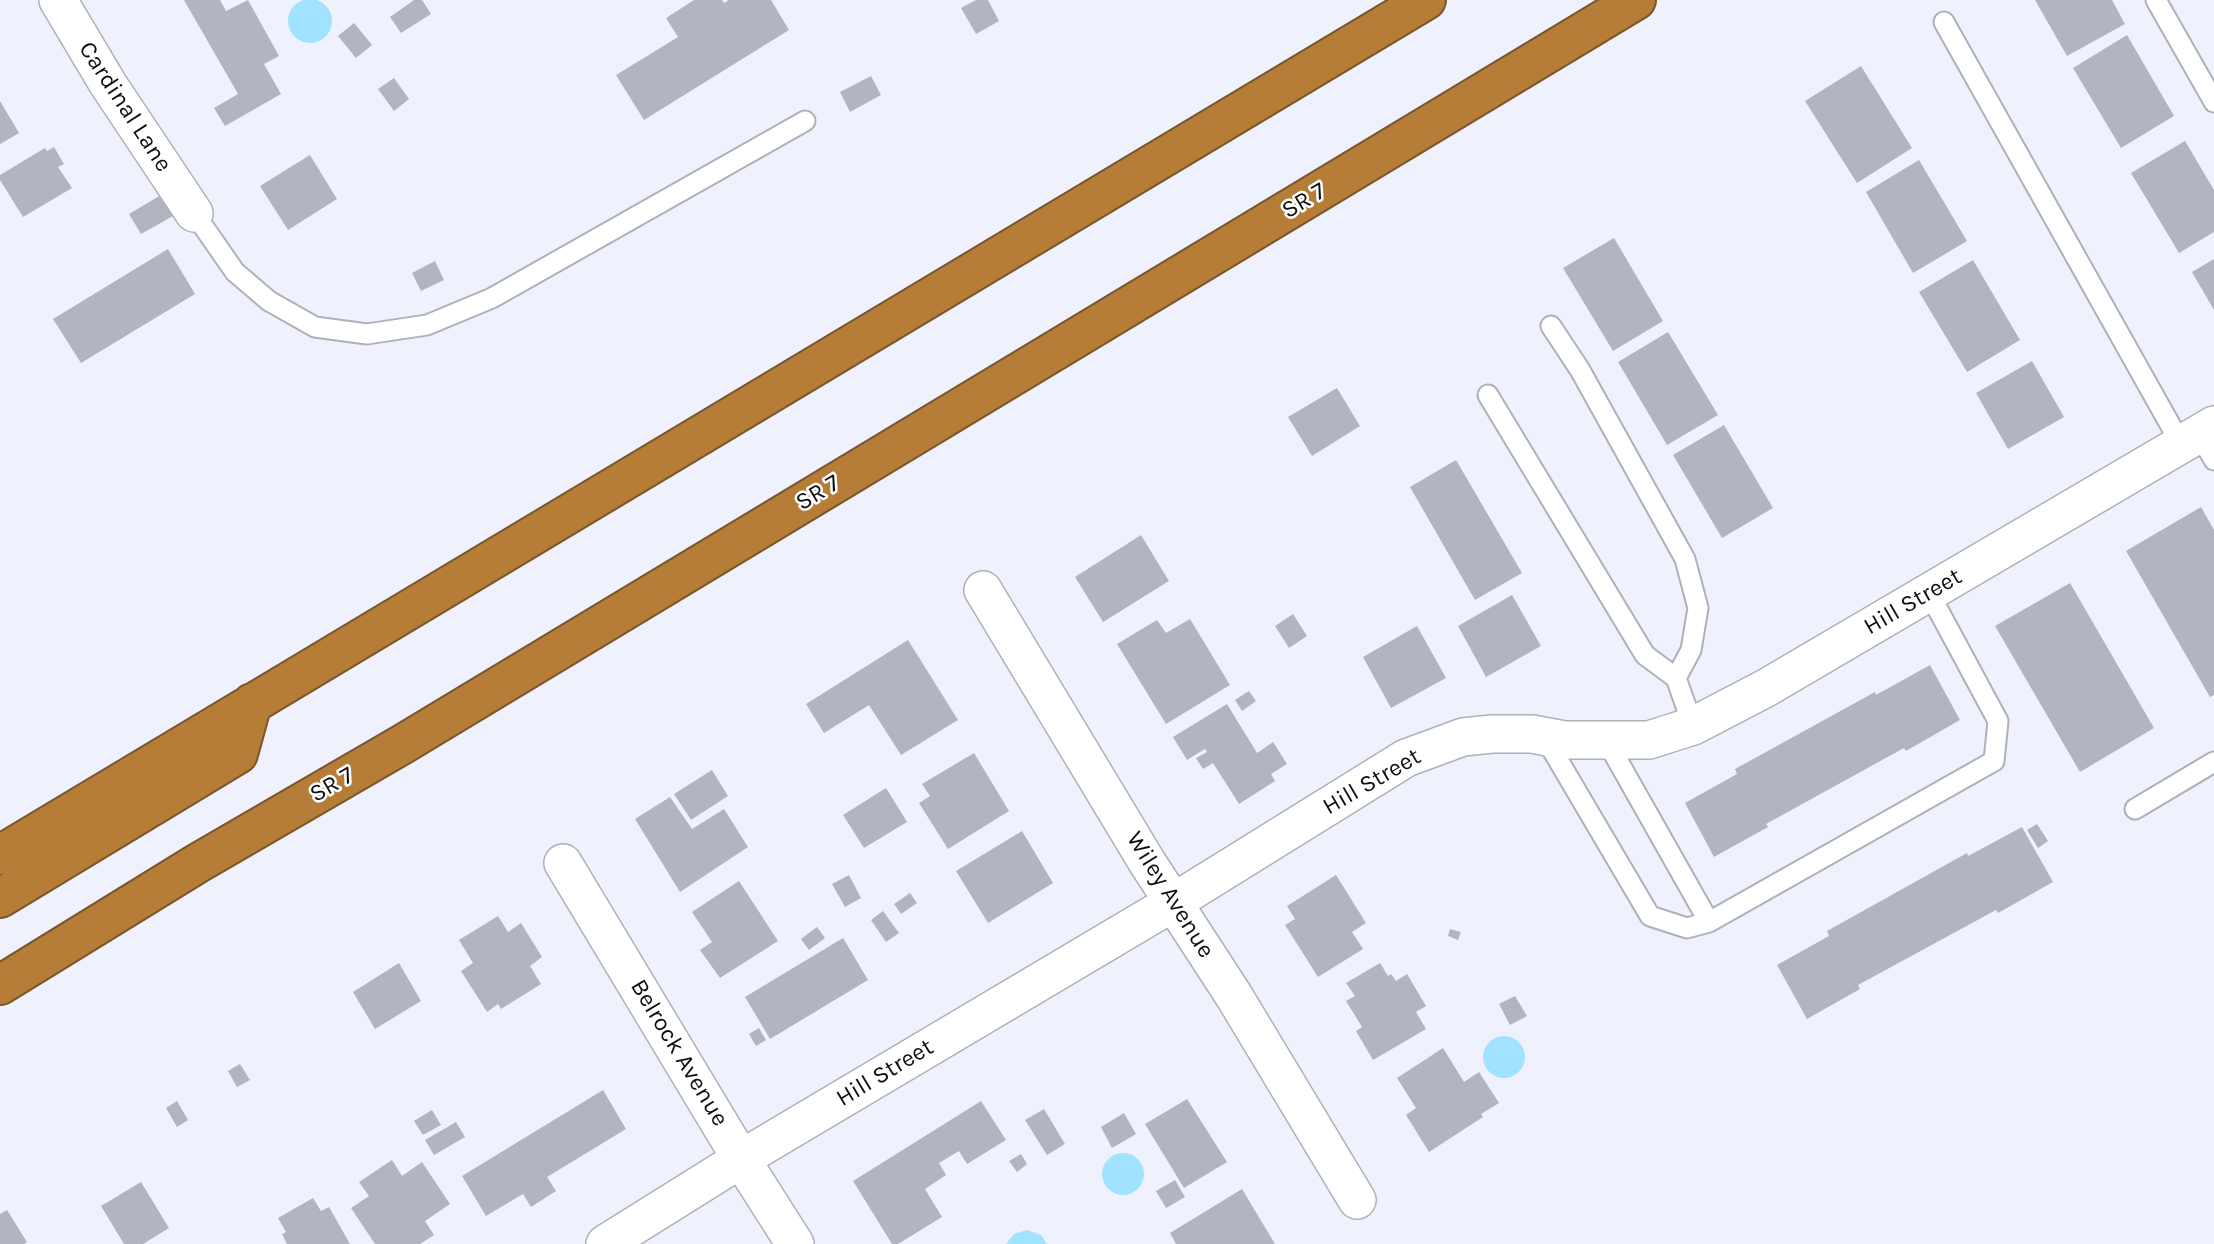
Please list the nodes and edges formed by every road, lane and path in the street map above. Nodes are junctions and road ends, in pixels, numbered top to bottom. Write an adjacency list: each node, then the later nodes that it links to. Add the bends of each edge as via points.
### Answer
1 (58, 0): 8 (street, Cardinal Lane)
2 (1426, 0): 15 (highway)
3 (1636, 0): 26 (highway, SR 7 / SR 7)
4 (2156, 0): 6 (lane)
5 (1944, 22): 11 (lane)
6 (2214, 102)
7 (805, 121): 8 (lane, via 492,298 427,325 366,334 315,327 269,301 235,272)
8 (194, 213)
9 (1551, 326): 14 (lane, via 1685,559 1698,608 1691,650)
10 (1488, 395): 14 (lane, via 1645,655)
11 (2202, 441): 13 (street, Hill Street)
12 (984, 590): 24 (street, Wiley Avenue)
13 (1929, 593): 16 (street, Hill Street); 25 (lane, via 1998,721 1994,761)
14 (1676, 678): 16 (lane)
15 (252, 703): 21 (highway); 23 (highway, via 238,754)
16 (1693, 726): 18 (street, Hill Street, via 1649,740)
17 (1544, 736): 18 (street, Hill Street); 24 (street, Hill Street, via 1463,737 1406,758); 25 (lane, via 1650,916 1687,928)
18 (1606, 740): 25 (lane)
19 (2214, 762): 20 (lane)
20 (2135, 809)
21 (0, 855)
22 (563, 863): 27 (street, Belrock Avenue)
23 (0, 898)
24 (1174, 902): 27 (street, Hill Street); 28 (street, Wiley Avenue)
25 (1709, 922)
26 (0, 985)
27 (741, 1159): 29 (street, Hill Street); 30 (street, Belrock Avenue)
28 (1357, 1200)
29 (605, 1244)
30 (794, 1244)

